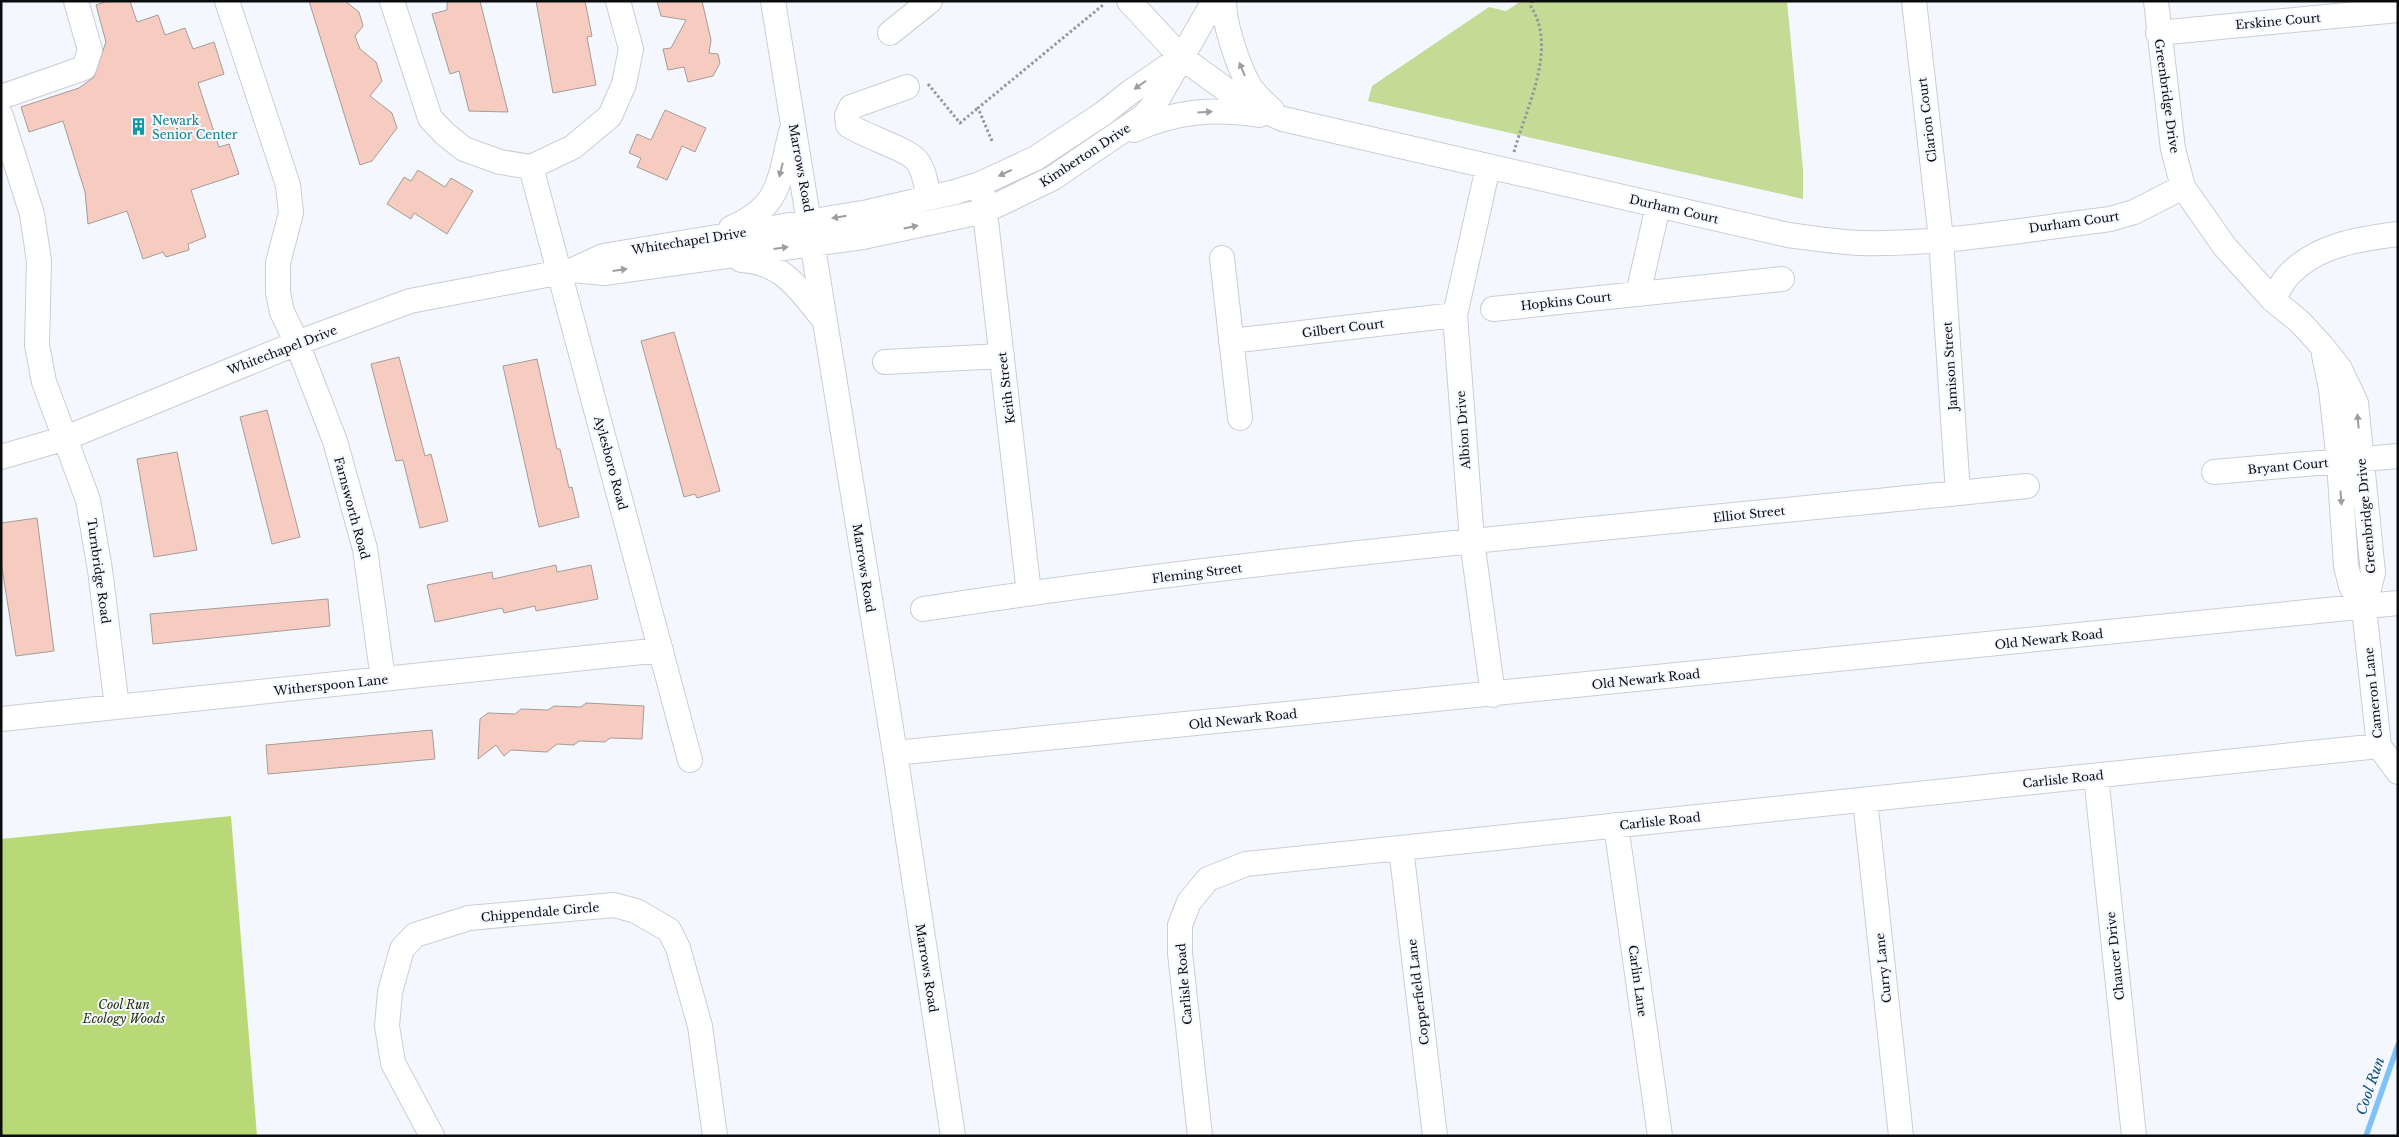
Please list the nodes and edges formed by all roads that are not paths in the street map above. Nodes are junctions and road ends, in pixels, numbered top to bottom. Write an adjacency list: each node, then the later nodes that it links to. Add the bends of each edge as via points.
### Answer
1 (76, 1): 17 (street, via 90,50 84,68)
2 (226, 1): 42 (street, Farnsworth Road, via 288,185 291,213 278,263 278,293 282,312)
3 (392, 1): 22 (street, via 430,118 464,149 500,162)
4 (618, 1): 22 (street, via 631,49 624,84 610,116 574,148)
5 (773, 1): 20 (street, Marrows Road)
6 (930, 1): 13 (street)
7 (1129, 1): 15 (street, Durham Court)
8 (1214, 1): 15 (street, Kimberton Drive)
9 (1224, 1): 19 (street, one-way to 9, via 1251,88 1227,24)
10 (1914, 1): 31 (street, Clarion Court)
11 (2156, 1): 14 (street, Greenbridge Drive)
12 (2398, 10): 14 (street, Erskine Court)
13 (890, 33)
14 (2158, 33): 25 (street, Greenbridge Drive, via 2173,149)
15 (1181, 57): 19 (street, Durham Court, via 1242,102); 21 (street, Kimberton Drive, via 1156,102 1144,116); 24 (street, Kimberton Drive, one-way to 24, via 1036,158)
16 (916, 84): 26 (street, via 851,107 848,125 917,160)
17 (1, 97)
18 (1, 116): 46 (street, Turnbridge Road, via 32,214 39,261 37,345 44,382)
19 (1283, 119): 21 (street, one-way to 19, via 1177,114 1238,112); 23 (street, Durham Court)
20 (793, 123): 29 (street, Marrows Road); 32 (street, one-way to 32, via 770,202 751,220)
21 (1109, 142): 28 (street, Kimberton Drive, via 1053,178)
22 (531, 167): 34 (street, Aylesboro Road)
23 (1498, 169): 27 (street, Durham Court); 39 (street, Albion Drive)
24 (980, 184): 26 (street, Kimberton Drive); 28 (street, Keith Street)
25 (2183, 187): 31 (street, Durham Court, via 2134,212 2110,219); 37 (street, Greenbridge Drive, via 2224,247)
26 (929, 198): 29 (street, Kimberton Drive, one-way to 29, via 868,212)
27 (1658, 206): 31 (street, Durham Court, via 1788,235 1827,240 1860,243); 36 (street)
28 (985, 210): 29 (street, Kimberton Drive, one-way to 28, via 863,237); 43 (street, Keith Street)
29 (811, 233): 32 (street, Whitechapel Drive); 40 (street, Marrows Road)
30 (2398, 234): 37 (street, via 2356,239 2311,258 2287,277)
31 (1941, 239): 52 (street, Jamison Street)
32 (706, 249): 34 (street, Whitechapel Drive, via 603,256); 40 (street, via 773,267 787,276)
33 (1222, 258): 41 (street)
34 (566, 271): 42 (street, Whitechapel Drive, via 410,301); 58 (street, Aylesboro Road)
35 (1782, 279): 36 (street, Hopkins Court)
36 (1638, 294): 38 (street, Hopkins Court)
37 (2273, 300): 49 (street, Greenbridge Drive, via 2300,322 2340,369 2356,403)
38 (1494, 309)
39 (1455, 315): 41 (street, Gilbert Court); 53 (street, Albion Drive)
40 (825, 321): 64 (street, Marrows Road)
41 (1231, 341): 45 (street)
42 (297, 343): 46 (street, Whitechapel Drive); 59 (street, Farnsworth Road, via 335,442 365,548)
43 (1002, 356): 44 (street); 54 (street, Keith Street)
44 (885, 362)
45 (1240, 418)
46 (66, 438): 48 (street, Whitechapel Drive); 61 (street, Turnbridge Road, via 88,500)
47 (2398, 456): 49 (street, Bryant Court)
48 (1, 457)
49 (2350, 461): 50 (street, Bryant Court); 56 (street, Greenbridge Drive, via 2373,573)
50 (2214, 472)
51 (2027, 486): 52 (street, Elliot Street)
52 (1958, 493): 53 (street, Elliot Street)
53 (1472, 541): 54 (street, Fleming Street); 60 (street, Albion Drive)
54 (1029, 593): 57 (street, Fleming Street)
55 (2398, 603): 56 (street, Old Newark Road)
56 (2364, 608): 60 (street, Old Newark Road); 63 (street, Cameron Lane)
57 (923, 609)
58 (662, 650): 59 (street, Witherspoon Lane); 65 (street, Aylesboro Road)
59 (382, 679): 61 (street, Witherspoon Lane)
60 (1493, 695): 64 (street, Old Newark Road)
61 (117, 707): 62 (street, Witherspoon Lane)
62 (1, 719)
63 (2379, 746): 66 (street, Cameron Lane); 67 (street, Carlisle Road)
64 (895, 753): 73 (street, Marrows Road)
65 (690, 760)
66 (2398, 772)
67 (2096, 776): 68 (street, Carlisle Road); 78 (street, Chaucer Drive)
68 (1865, 800): 69 (street, Carlisle Road); 77 (street, Curry Lane)
69 (1616, 825): 70 (street, Carlisle Road); 76 (street, Carlin Lane)
70 (1401, 848): 74 (street, Carlisle Road, via 1246,864 1208,879 1189,902 1180,925 1180,953); 75 (street, Copperfield Lane)
71 (432, 1136): 72 (street, Chippendale Circle, via 392,1064 387,1026 390,992 402,949 415,935 469,918 614,905 636,911 669,930 678,948 700,1026)
72 (715, 1136)
73 (953, 1136)
74 (1200, 1136)
75 (1435, 1136)
76 (1660, 1136)
77 (1902, 1136)
78 (2134, 1136)

